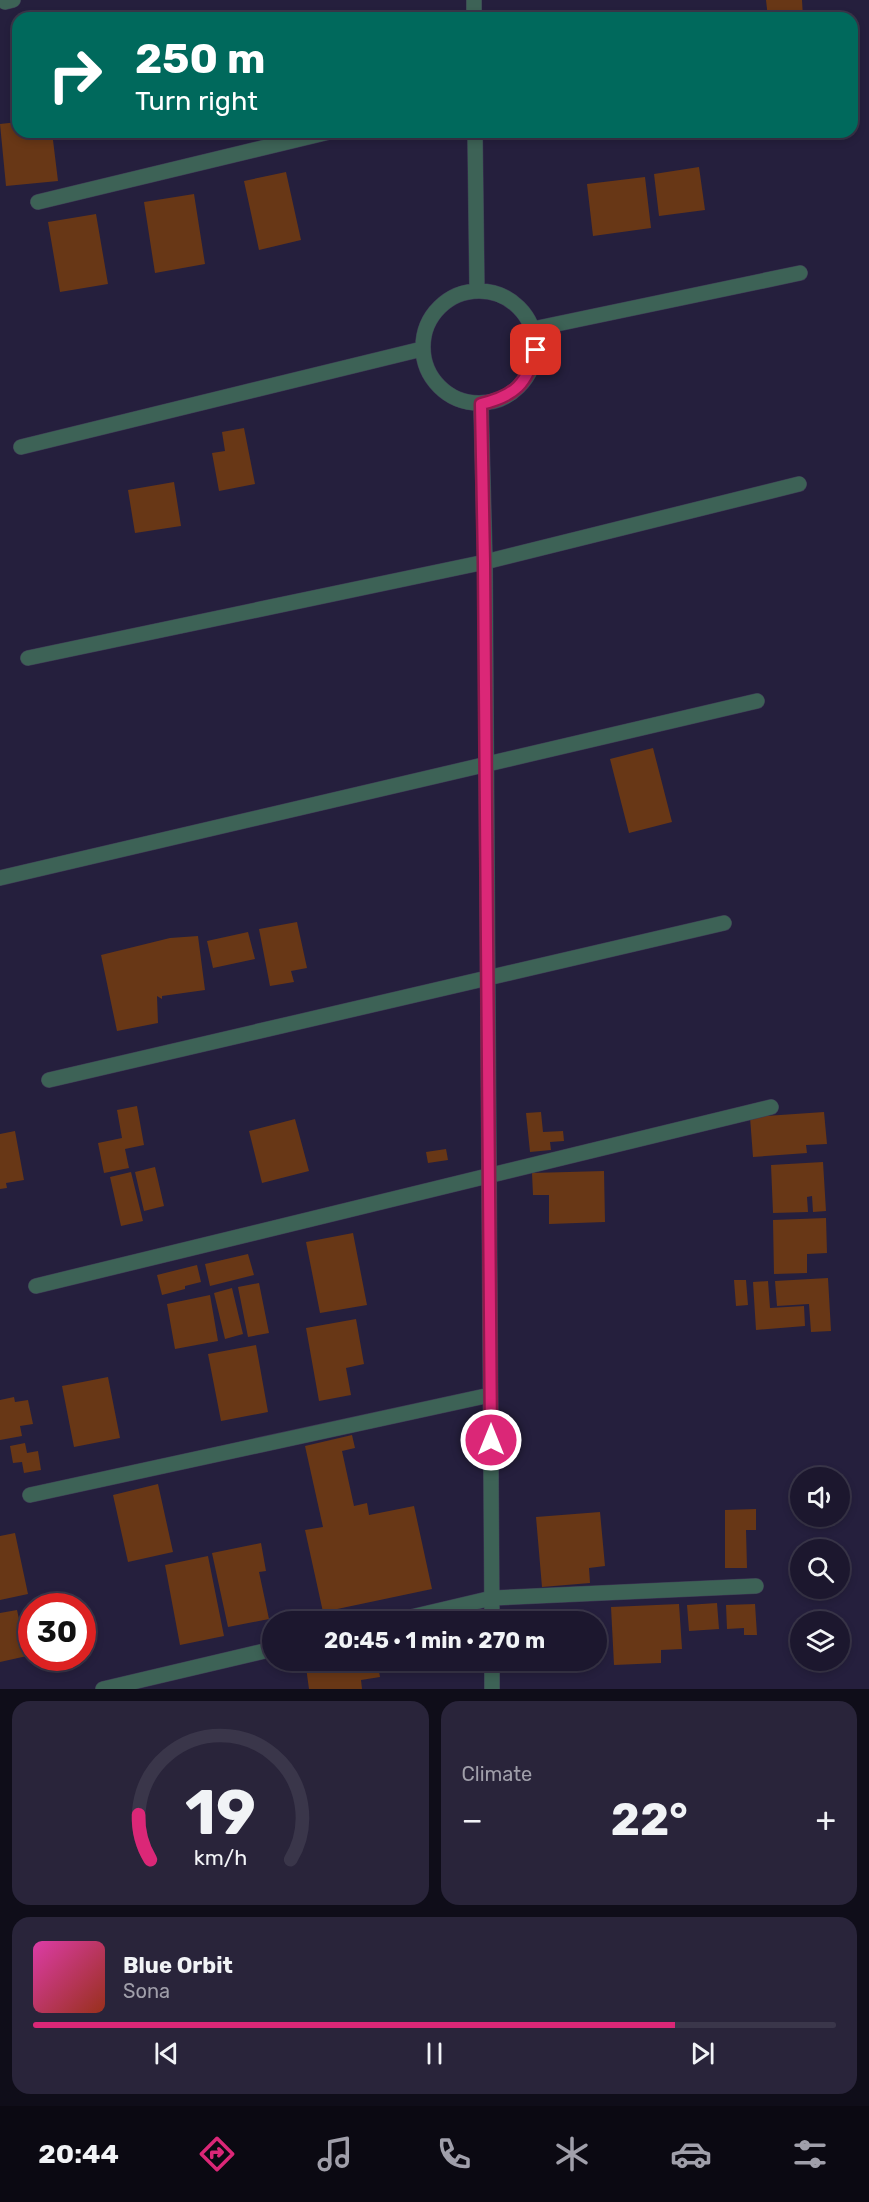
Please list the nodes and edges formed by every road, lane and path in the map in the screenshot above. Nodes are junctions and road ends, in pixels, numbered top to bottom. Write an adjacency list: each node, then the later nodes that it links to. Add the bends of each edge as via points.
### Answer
1 (304, 138): 3 (street)
2 (475, 138): 5 (street)
3 (38, 202)
4 (800, 273): 6 (street)
5 (477, 291): 6 (street, via 501,295 521,309); 7 (street, via 456,296 438,309 426,327)
6 (533, 329): 8 (street, via 536,350 525,379 501,399)
7 (423, 349): 8 (street, via 428,370 440,389 459,400); 9 (street)
8 (481, 404): 11 (street)
9 (21, 447)
10 (799, 484): 11 (street)
11 (484, 562): 12 (street); 14 (street)
12 (28, 658)
13 (757, 701): 14 (street)
14 (486, 764): 15 (street); 17 (street)
15 (0, 878)
16 (724, 923): 17 (street)
17 (487, 978): 18 (street); 20 (street)
18 (49, 1080)
19 (771, 1107): 20 (street)
20 (489, 1175): 21 (street); 22 (street)
21 (36, 1286)
22 (490, 1395): 23 (street); 25 (street)
23 (30, 1495)
24 (756, 1587): 25 (street)
25 (492, 1598): 26 (street); 27 (street)
26 (437, 1611)
27 (492, 1611)
28 (262, 1652): 30 (street)
29 (492, 1671): 31 (street)
30 (103, 1689)
31 (492, 1689)

